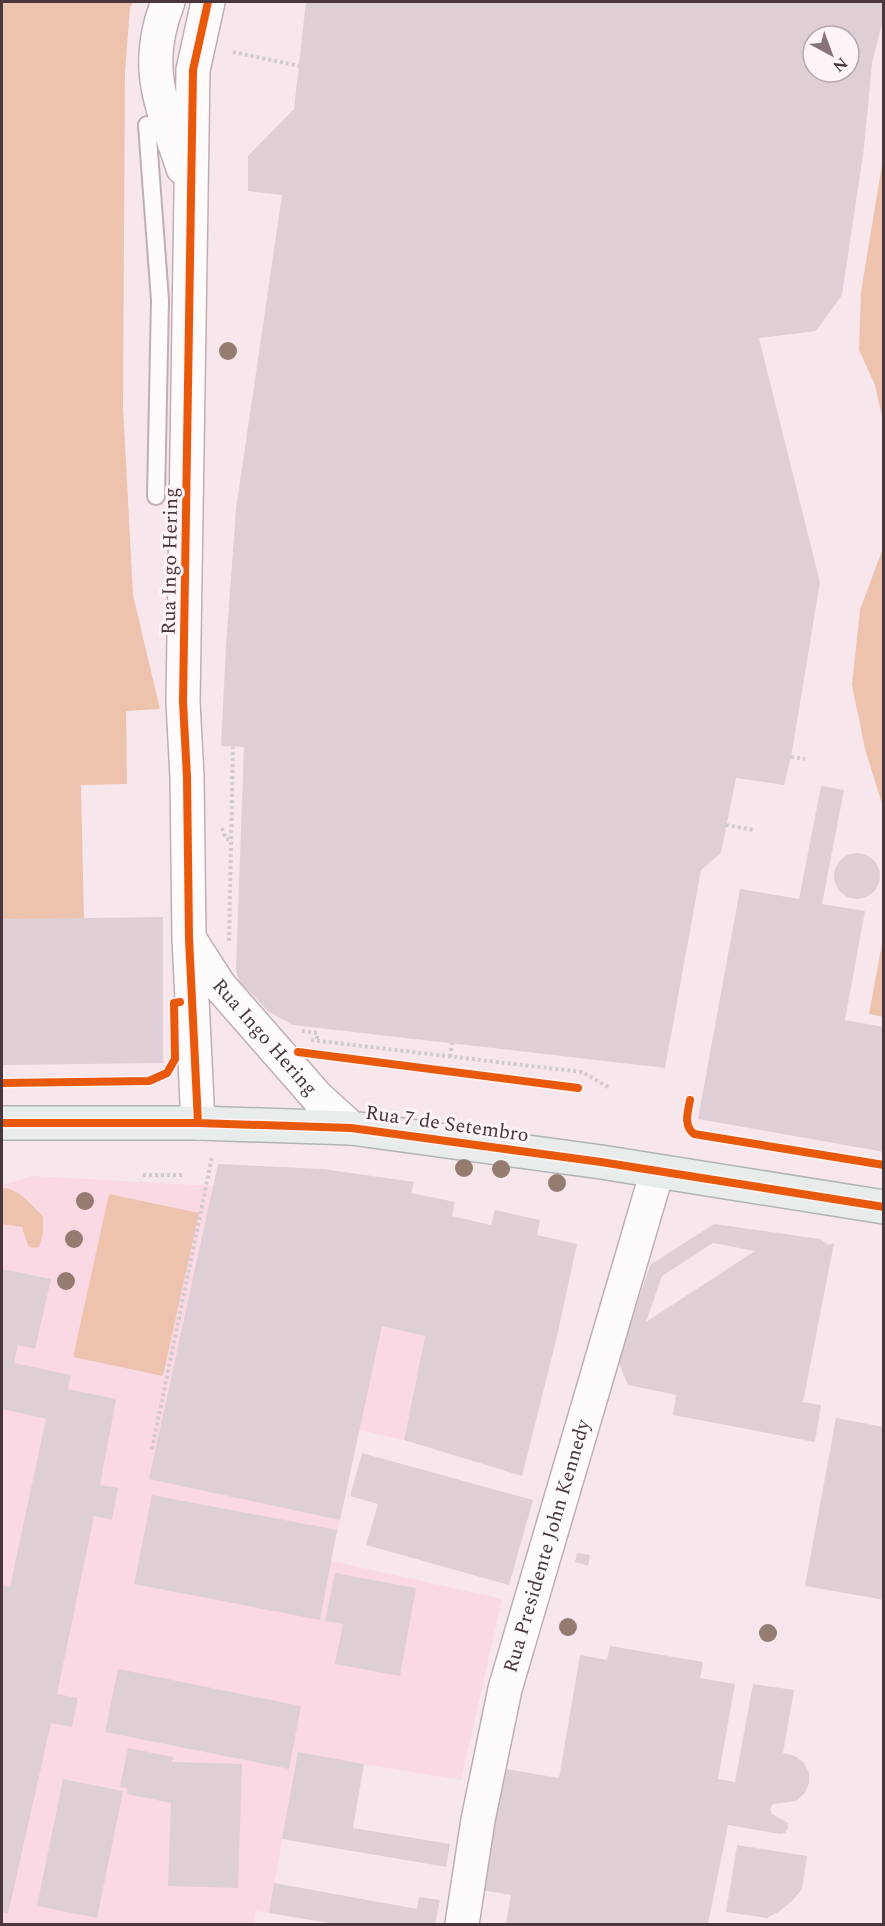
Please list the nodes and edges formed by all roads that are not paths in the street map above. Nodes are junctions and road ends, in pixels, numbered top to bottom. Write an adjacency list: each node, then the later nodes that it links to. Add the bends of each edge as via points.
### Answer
1 (168, 2): 4 (street, Rua Ingo Hering, via 154,57 162,104)
2 (208, 2): 4 (street, Rua Ingo Hering, via 193,70)
3 (147, 125): 5 (lane, via 160,300)
4 (190, 190): 6 (street, Rua Ingo Hering, via 183,702)
5 (156, 496)
6 (189, 938): 8 (street, Rua Ingo Hering); 9 (street, Rua Ingo Hering, via 219,985 317,1097)
7 (2, 1123): 8 (main road, Rua 7 de Setembro)
8 (198, 1123): 9 (main road, Rua 7 de Setembro)
9 (351, 1128): 10 (main road, Rua 7 de Setembro)
10 (657, 1172): 11 (main road, Rua 7 de Setembro); 12 (street, Rua Presidente John Kennedy, via 505,1689)
11 (884, 1207)
12 (462, 1924)

